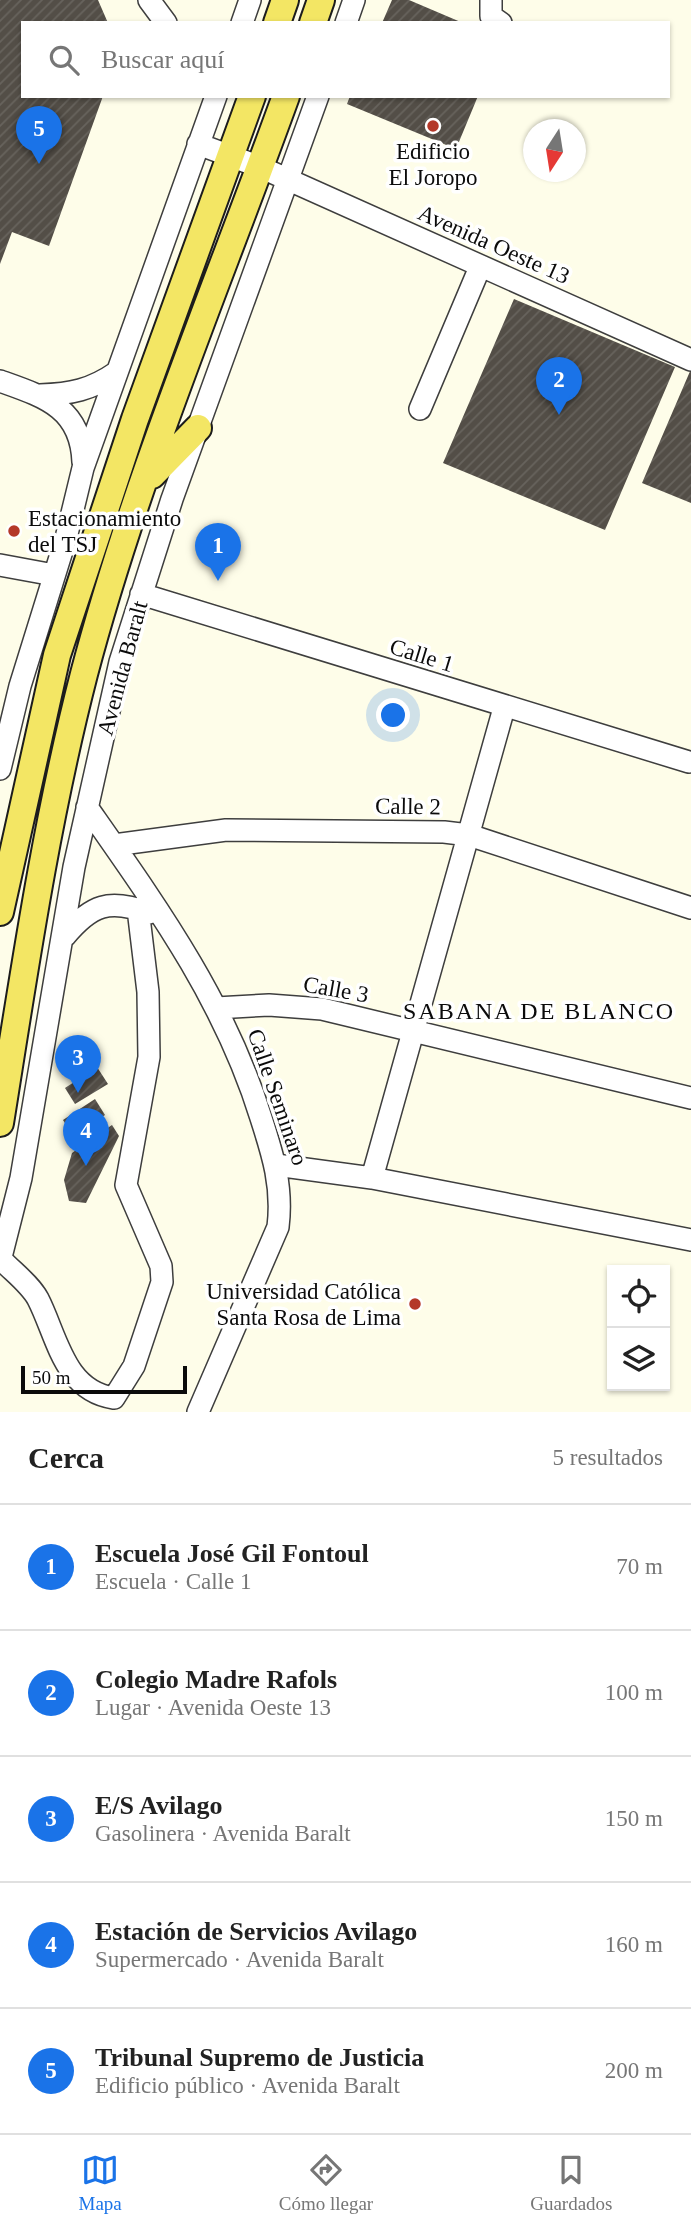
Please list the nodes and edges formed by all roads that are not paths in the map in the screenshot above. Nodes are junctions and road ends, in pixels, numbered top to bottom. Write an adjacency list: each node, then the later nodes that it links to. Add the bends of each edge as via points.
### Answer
1 (149, 0): 7 (street)
2 (250, 0): 8 (street)
3 (285, 0): 9 (main road)
4 (321, 0): 10 (main road)
5 (354, 0): 11 (street)
6 (491, 0): 12 (street, via 491,16)
7 (165, 21)
8 (243, 21)
9 (278, 21)
10 (314, 21)
11 (347, 21)
12 (499, 21)
13 (215, 98): 17 (street)
14 (251, 98): 18 (main road)
15 (285, 98): 19 (main road, Avenida Baralt)
16 (317, 98): 20 (street, Avenida Baralt)
17 (198, 145): 18 (street, Avenida Oeste 13); 23 (street)
18 (232, 156): 19 (street, Avenida Oeste 13); 41 (main road, via 131,432 57,655)
19 (260, 167): 20 (street, Avenida Oeste 13); 29 (main road, Avenida Baralt)
20 (289, 182): 21 (street, Avenida Oeste 13); 27 (street, Avenida Baralt)
21 (480, 267): 22 (street, Avenida Oeste 13); 26 (street)
22 (691, 360)
23 (117, 372): 25 (street, via 90,389); 28 (street)
24 (0, 381): 25 (street)
25 (40, 395): 28 (street, via 75,425)
26 (420, 409)
27 (198, 428): 29 (main road); 32 (street, Avenida Baralt)
28 (83, 468): 31 (street)
29 (144, 484): 47 (main road, Avenida Baralt, via 81,688 51,821)
30 (0, 565): 31 (street)
31 (54, 575): 35 (street)
32 (141, 594): 33 (street, Calle 1); 36 (street, Avenida Baralt, via 120,662)
33 (504, 708): 34 (street, Calle 1); 37 (street)
34 (689, 762)
35 (0, 769)
36 (87, 807): 38 (street, Calle Seminaro); 43 (street, Avenida Baralt)
37 (469, 835): 38 (street, Calle 2, via 226,830); 39 (street, Calle 2); 45 (street)
38 (114, 845): 42 (street, Calle Seminaro)
39 (691, 908)
40 (138, 909): 42 (street); 43 (street, via 95,907 82,915); 52 (street, via 148,992 149,1057 126,1185 161,1266 162,1282 134,1366 114,1398 100,1396 81,1383 62,1358 37,1296)
41 (0, 912)
42 (168, 923): 44 (street, Calle Seminaro)
43 (64, 938): 50 (street, Avenida Baralt)
44 (216, 1008): 45 (street, Calle 3, via 322,1009); 48 (street, Calle Seminaro, via 236,1044)
45 (411, 1031): 46 (street, Calle 3); 49 (street)
46 (691, 1098)
47 (0, 1123)
48 (276, 1165): 49 (street); 53 (street, Calle Seminaro, via 282,1198 278,1227)
49 (372, 1178): 51 (street)
50 (8, 1198): 52 (street, Avenida Baralt)
51 (691, 1240)
52 (0, 1260)
53 (198, 1412)

